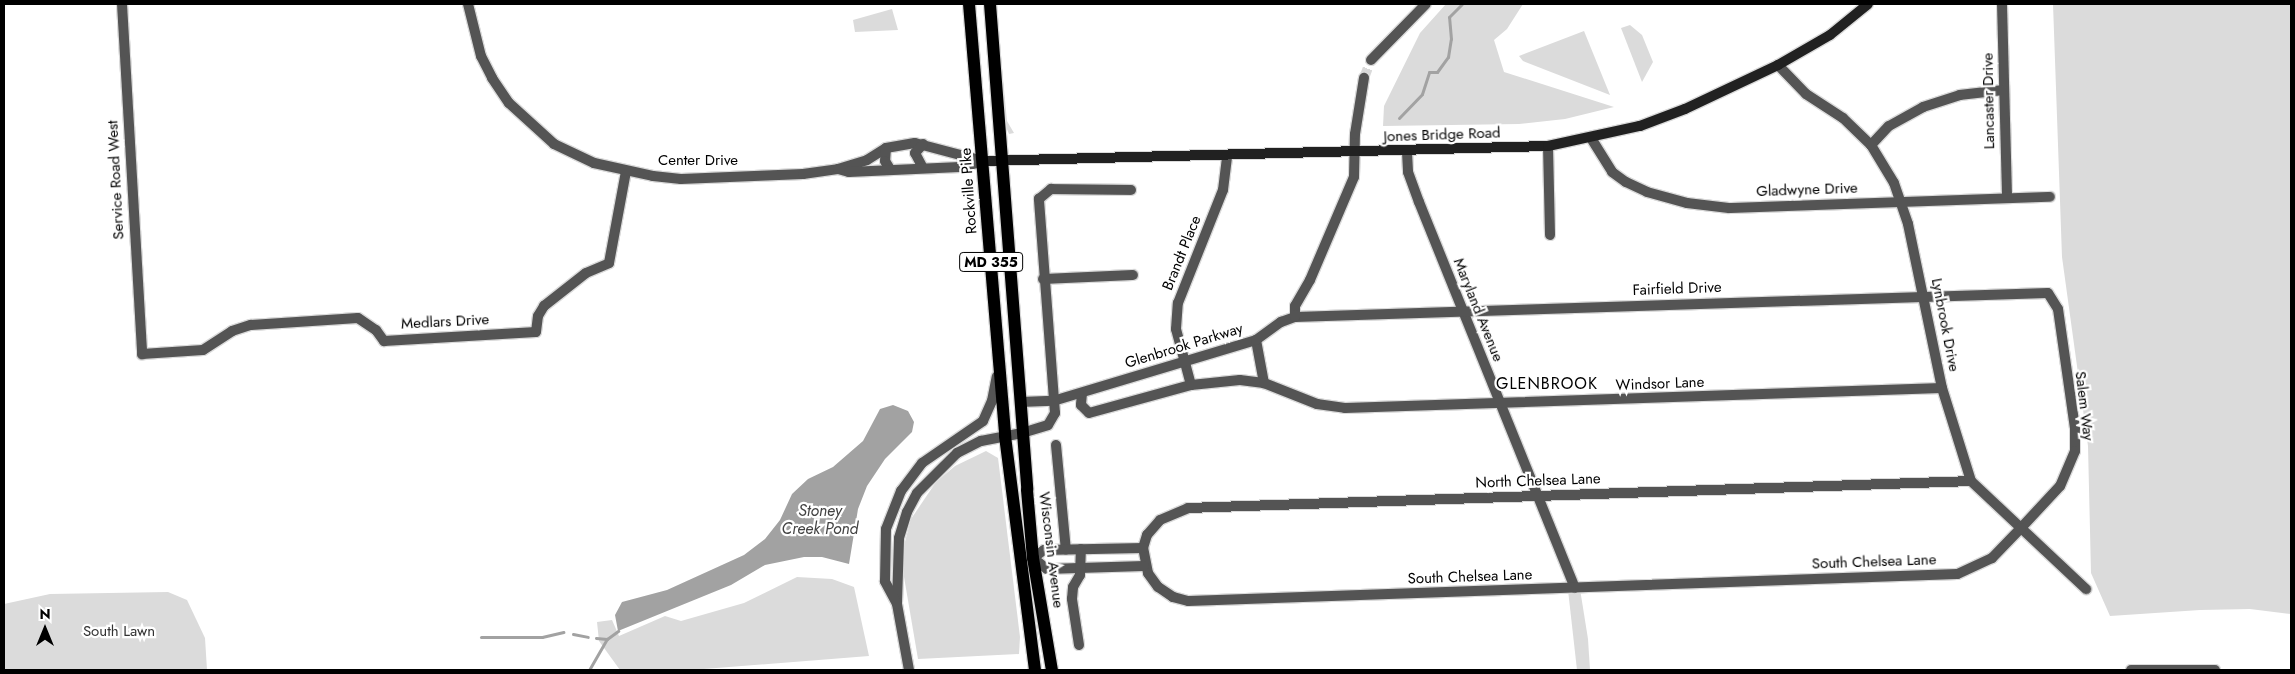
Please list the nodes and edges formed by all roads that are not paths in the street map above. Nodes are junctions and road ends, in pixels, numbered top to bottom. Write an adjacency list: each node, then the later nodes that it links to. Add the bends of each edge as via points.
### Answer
1 (122, 4): 38 (street, Service Road West)
2 (468, 4): 25 (street, Center Drive, via 481,56 492,78 522,118 573,154)
3 (969, 4): 21 (main road, Rockville Pike / MD 355)
4 (990, 4): 20 (main road, MD 355)
5 (1426, 4): 8 (street)
6 (1868, 4): 9 (main road, Jones Bridge Road, via 1830,35)
7 (2002, 4): 11 (street, Lancaster Drive)
8 (1371, 60)
9 (1778, 65): 12 (main road, Jones Bridge Road, via 1685,109 1640,126); 14 (street, Lynbrook Drive, via 1806,94 1843,118)
10 (1364, 78): 17 (street, via 1355,134)
11 (2003, 90): 14 (street, via 1960,95 1923,106 1889,126); 28 (street, Lancaster Drive)
12 (1591, 138): 15 (main road, Jones Bridge Road); 29 (street, Gladwyne Drive, via 1612,172 1626,182 1647,192 1687,203 1729,208)
13 (923, 144): 16 (street, Center Drive); 21 (street, Center Drive); 22 (street, via 915,153 916,161)
14 (1871, 145): 29 (street, Lynbrook Drive, via 1894,183)
15 (1548, 146): 18 (main road, Jones Bridge Road); 30 (street)
16 (886, 148): 23 (street, Center Drive, via 867,160); 24 (street, via 885,161)
17 (1356, 152): 18 (main road, Jones Bridge Road); 19 (main road, Jones Bridge Road); 36 (street, via 1354,177 1310,280 1295,306)
18 (1408, 152): 35 (street, Maryland Avenue, via 1411,179)
19 (1227, 157): 20 (main road, Jones Bridge Road); 39 (street, Brandt Place, via 1223,190 1178,302 1176,329)
20 (1003, 160): 21 (main road, Jones Bridge Road); 46 (main road, MD 355)
21 (983, 161): 22 (street, Center Drive, via 960,167); 40 (main road, Rockville Pike / MD 355)
22 (923, 168): 24 (street, Center Drive)
23 (838, 169): 24 (street, Center Drive, via 849,172); 25 (street, Center Drive, via 803,174 681,178)
24 (890, 169)
25 (626, 171): 38 (street, Medlars Drive, via 609,263 586,272 544,306 538,316 536,332 384,341 376,330 358,318 251,325 232,331 203,350)
26 (1131, 190): 32 (street, via 1051,190 1042,194 1037,205)
27 (2050, 197): 28 (street, Gladwyne Drive)
28 (2007, 198): 29 (street, Gladwyne Drive)
29 (1900, 202): 33 (street, Lynbrook Drive)
30 (1550, 235)
31 (1133, 275): 32 (street)
32 (1043, 279): 45 (street)
33 (1925, 297): 34 (street, Fairfield Drive, via 2038,292 2048,293); 35 (street, Fairfield Drive); 43 (street, Lynbrook Drive)
34 (2055, 301): 53 (street, Salem Way, via 2075,429 2075,451 2060,486)
35 (1461, 310): 36 (street, Fairfield Drive); 47 (street, Maryland Avenue)
36 (1296, 317): 37 (street, Glenbrook Parkway, via 1281,322)
37 (1256, 340): 39 (street, Glenbrook Parkway); 41 (street)
38 (142, 354)
39 (1184, 361): 42 (street); 44 (street, Glenbrook Parkway)
40 (1000, 362): 49 (main road, Rockville Pike / MD 355); 63 (street, via 992,402 983,421 922,463 892,509 886,529 884,570 885,581)
41 (1264, 383): 42 (street, Windsor Lane, via 1240,380); 47 (street, Windsor Lane, via 1296,398 1335,407)
42 (1191, 386): 44 (street, Windsor Lane, via 1089,413 1081,405)
43 (1942, 388): 47 (street, Windsor Lane); 51 (street, Lynbrook Drive)
44 (1082, 393): 45 (street, Glenbrook Parkway)
45 (1053, 400): 46 (street, Glenbrook Parkway); 48 (street, via 1052,420 1041,428)
46 (1020, 402): 48 (main road, MD 355)
47 (1501, 405): 52 (street, Maryland Avenue)
48 (1022, 433): 49 (street); 57 (main road, Wisconsin Avenue / MD 355)
49 (1005, 436): 58 (main road, MD 355); 63 (street, via 982,441 957,453 917,493 899,538)
50 (1056, 445): 55 (street)
51 (1971, 481): 52 (street, North Chelsea Lane); 53 (street, Lynbrook Drive)
52 (1537, 496): 54 (street, North Chelsea Lane, via 1188,508 1160,520); 61 (street, Maryland Avenue)
53 (2021, 528): 61 (street, South Chelsea Lane, via 1992,558 1957,574); 62 (street, Lynbrook Drive)
54 (1143, 548): 56 (street); 59 (street)
55 (1066, 550): 56 (street); 57 (street, via 1044,550)
56 (1081, 550): 60 (street)
57 (1034, 558): 58 (main road); 60 (street, via 1047,569); 67 (main road, Wisconsin Avenue / MD 355)
58 (1019, 559): 66 (main road, MD 355)
59 (1144, 566): 60 (street); 61 (street, South Chelsea Lane, via 1158,587 1188,602)
60 (1082, 568): 64 (street, via 1073,587 1072,599)
61 (1575, 588)
62 (2086, 589)
63 (897, 604): 65 (street)
64 (1079, 645)
65 (909, 670)
66 (1035, 670)
67 (1052, 670)
68 (2131, 670): 69 (street)
69 (2215, 670)

